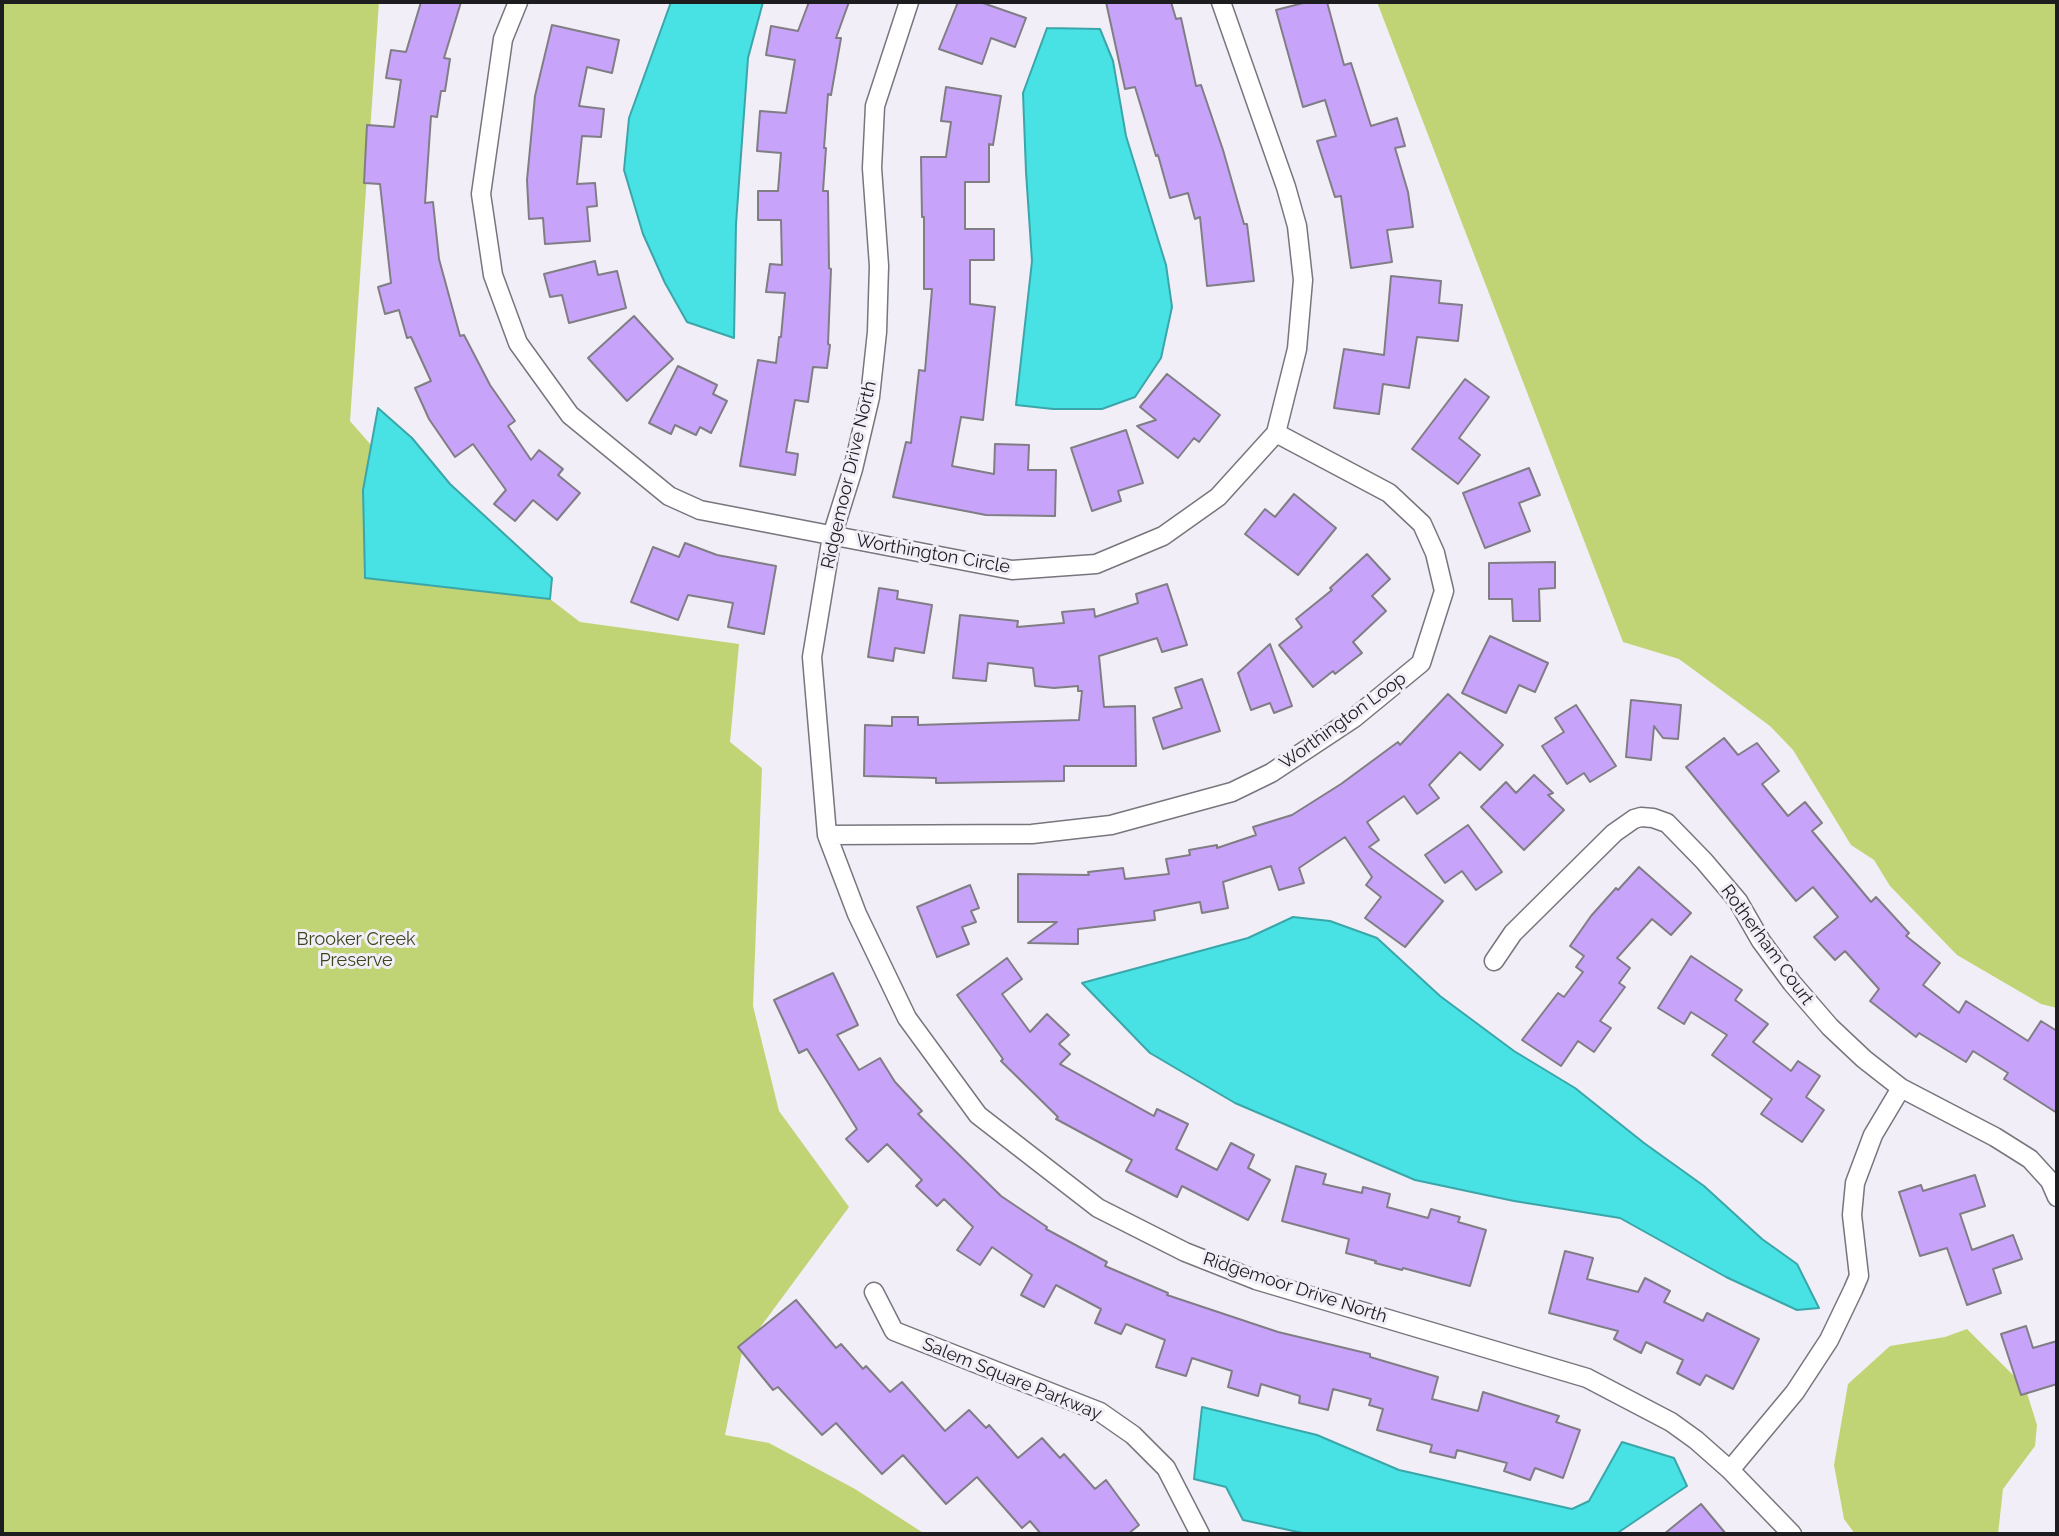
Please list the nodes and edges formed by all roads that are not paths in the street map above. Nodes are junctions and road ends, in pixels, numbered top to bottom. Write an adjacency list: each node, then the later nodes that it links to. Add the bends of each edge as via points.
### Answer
1 (518, 2): 5 (street, Worthington Circle, via 503,39 481,194 493,275 517,343 570,415 669,496 700,510)
2 (909, 2): 5 (street, Ridgemoor Drive North, via 875,106 872,168 879,266 877,332 870,397)
3 (1220, 2): 4 (street, Worthington Circle, via 1297,226 1303,280 1297,349)
4 (1276, 433): 5 (street, Worthington Circle, via 1218,496 1163,536 1096,564 1012,570); 6 (street, Worthington Loop, via 1389,493 1422,524 1444,591 1421,663 1354,718 1232,792 1111,825 1045,832)
5 (832, 536): 6 (street, Ridgemoor Drive North, via 811,657)
6 (827, 835): 11 (street, Ridgemoor Drive North, via 857,914 907,1018 978,1115 1098,1208 1185,1252 1256,1280 1587,1378 1671,1422)
7 (1494, 961): 8 (street, Rotherham Court, via 1513,933 1614,833 1634,819 1653,818 1667,823 1738,901 1761,941 1830,1027)
8 (1901, 1088): 9 (street, Rotherham Court, via 2030,1159 2050,1181); 11 (street, via 1872,1135 1855,1183 1852,1215 1859,1276 1853,1290 1829,1340 1795,1392)
9 (2057, 1197)
10 (874, 1292): 12 (street, Salem Square Parkway, via 894,1331 1100,1412 1133,1435 1166,1468)
11 (1730, 1470): 13 (street, Ridgemoor Drive North)
12 (1200, 1534)
13 (1792, 1534)

